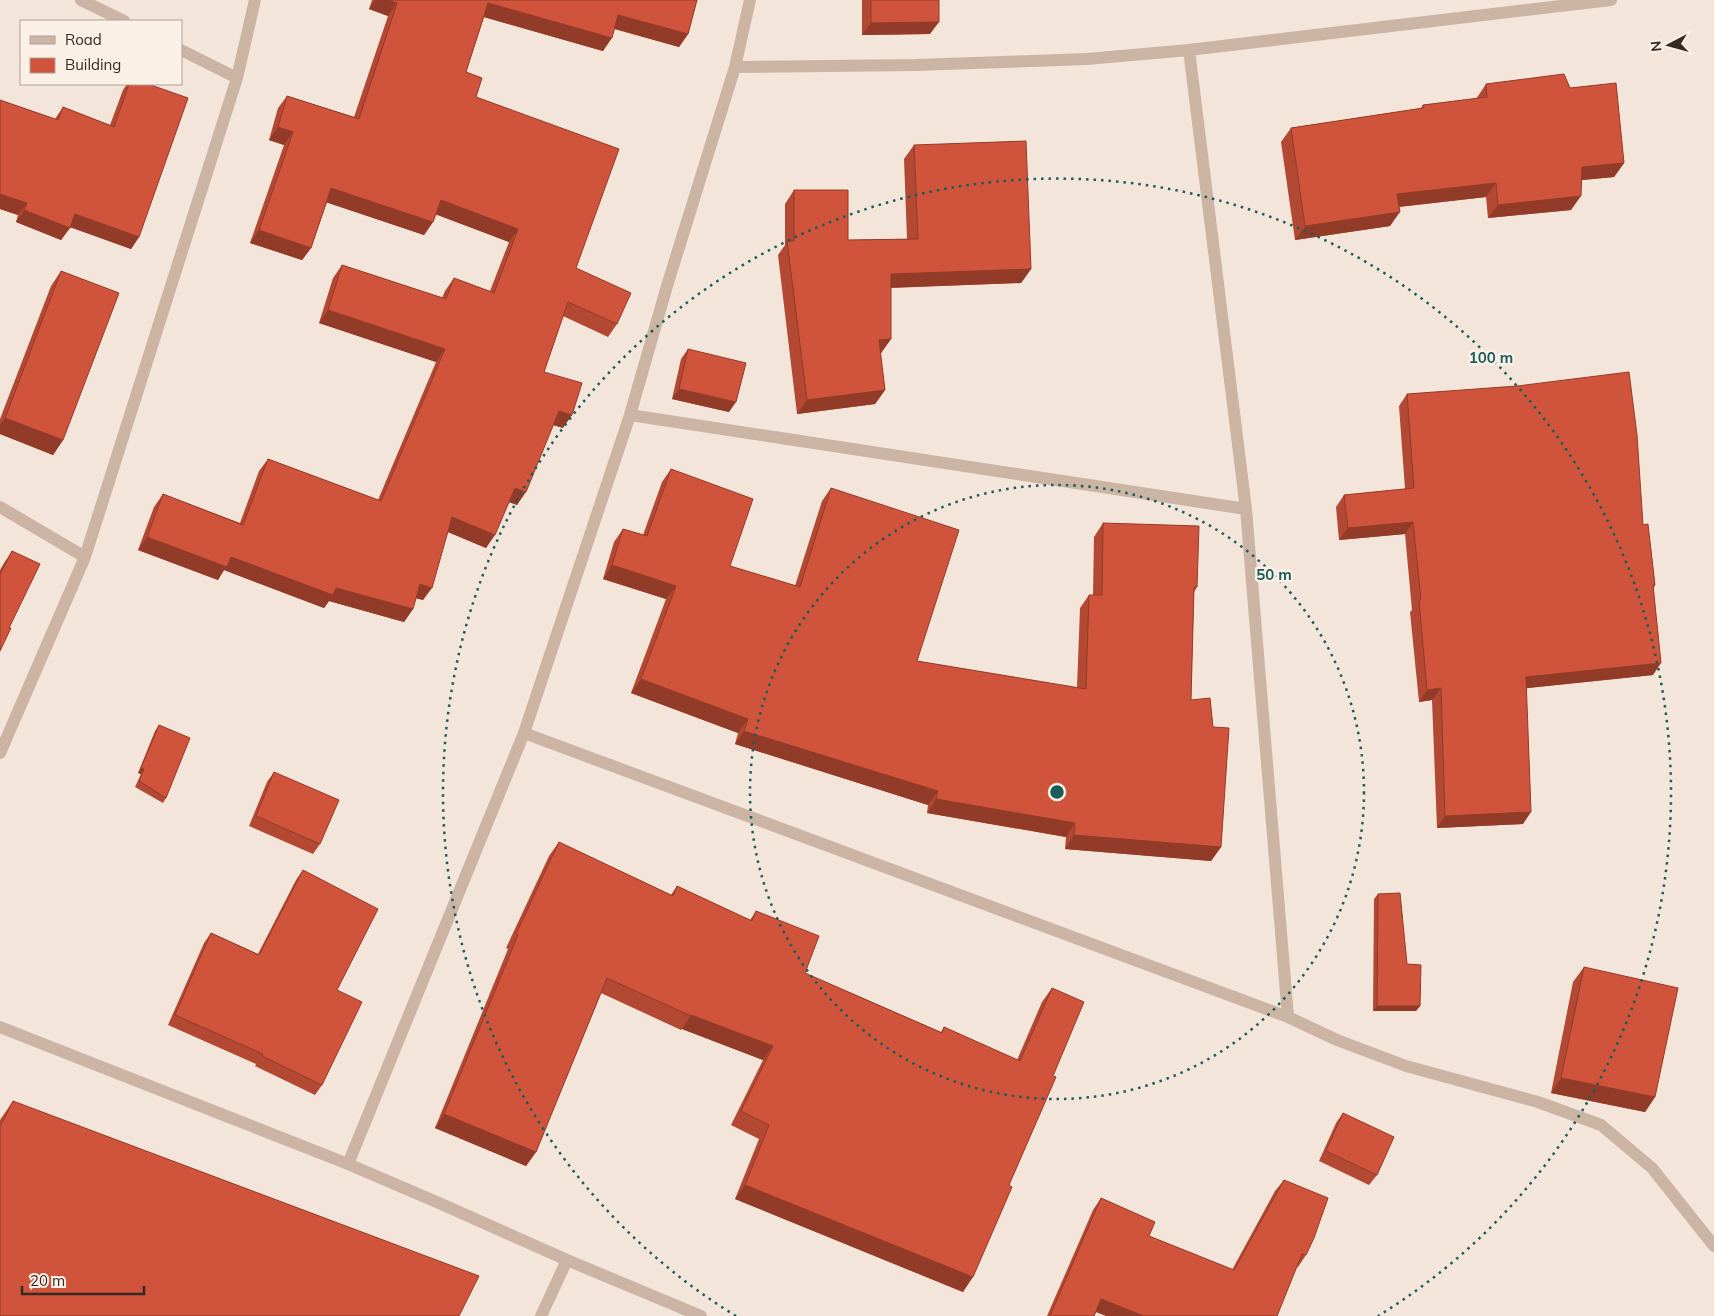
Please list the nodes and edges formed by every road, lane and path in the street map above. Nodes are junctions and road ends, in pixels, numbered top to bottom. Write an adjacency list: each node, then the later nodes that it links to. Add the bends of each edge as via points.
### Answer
1 (81, 0): 5 (street)
2 (255, 0): 9 (street)
3 (750, 0): 8 (street)
4 (1610, 0): 7 (street)
5 (122, 20)
6 (182, 50): 9 (street)
7 (1189, 50): 8 (street, via 1077,59); 12 (street)
8 (735, 67): 10 (street)
9 (238, 78): 13 (street)
10 (630, 415): 12 (street); 14 (street)
11 (0, 507): 13 (street)
12 (1246, 509): 16 (street)
13 (85, 557): 15 (street)
14 (524, 733): 16 (street); 18 (street)
15 (0, 753)
16 (1288, 1017): 19 (street, via 1406,1066 1538,1102 1601,1125 1652,1168)
17 (0, 1027): 18 (street)
18 (348, 1164): 20 (street)
19 (1714, 1246)
20 (566, 1260): 21 (street); 22 (street)
21 (541, 1316)
22 (701, 1316)

